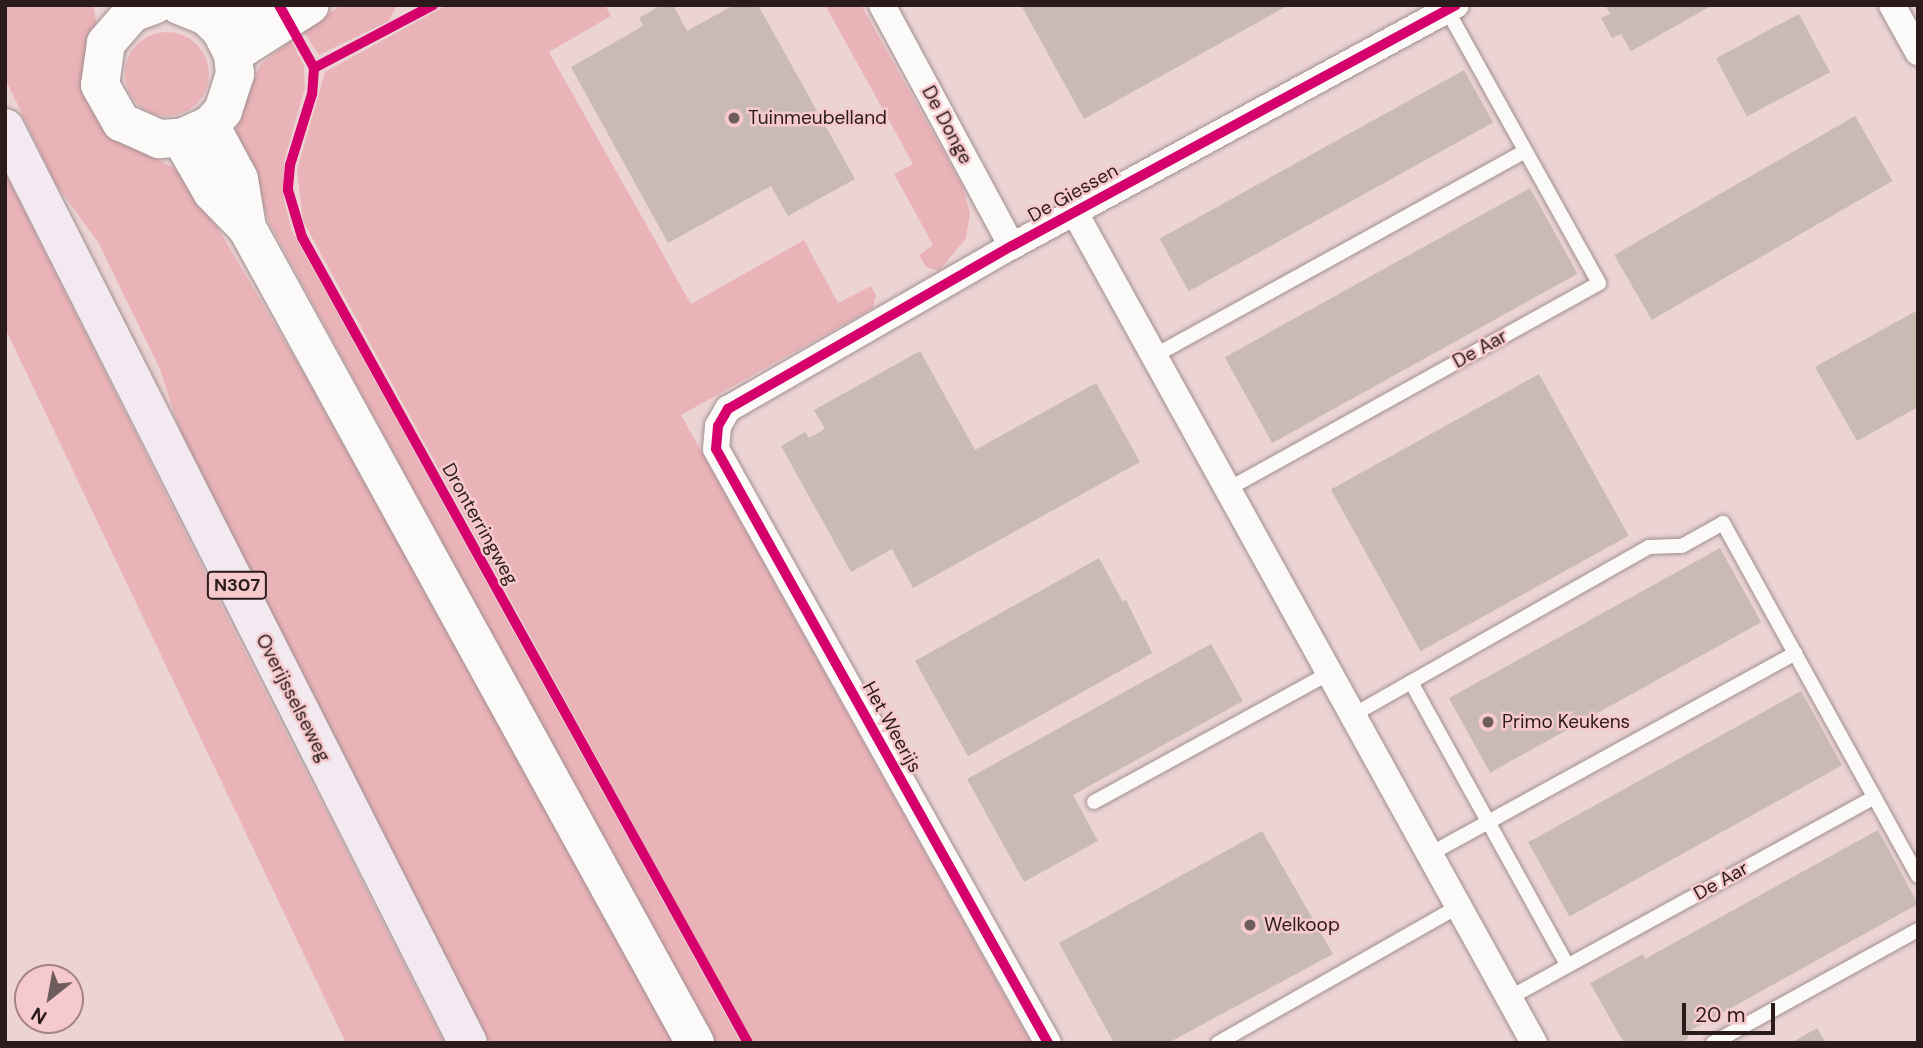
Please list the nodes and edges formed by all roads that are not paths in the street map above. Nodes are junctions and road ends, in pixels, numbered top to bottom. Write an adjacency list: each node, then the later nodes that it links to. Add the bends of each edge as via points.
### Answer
1 (154, 5): 8 (main road)
2 (179, 5): 9 (main road, via 206,16)
3 (261, 5): 9 (main road)
4 (310, 5): 9 (main road)
5 (882, 5): 15 (street, De Donge)
6 (1892, 5): 10 (street)
7 (1451, 8): 13 (lane, De Aar); 14 (street, De Giessen)
8 (131, 10): 12 (main road, via 100,63 108,105 139,134)
9 (227, 42): 12 (main road, via 232,93)
10 (1918, 52)
11 (5, 128): 32 (highway, Overijsselseweg / N307)
12 (195, 132): 33 (main road, via 239,179 247,228)
13 (1525, 151): 16 (lane); 18 (lane, De Aar, via 1599,283)
14 (1074, 211): 15 (street, De Giessen); 16 (street)
15 (1012, 246): 17 (street, De Giessen, via 728,409)
16 (1154, 356): 18 (street)
17 (718, 426): 34 (street, Het Weerijs, via 716,449)
18 (1228, 489): 20 (street)
19 (1795, 653): 21 (lane, via 1723,523 1682,546 1649,547); 23 (lane); 25 (lane)
20 (1330, 674): 22 (street); 24 (lane)
21 (1411, 682): 22 (lane); 25 (lane)
22 (1353, 715): 26 (street)
23 (1874, 797): 27 (lane); 30 (lane, De Aar)
24 (1094, 802)
25 (1488, 822): 26 (lane); 30 (lane)
26 (1430, 854): 28 (street)
27 (1918, 876)
28 (1459, 906): 31 (street); 35 (lane)
29 (1918, 930): 37 (lane)
30 (1567, 965): 31 (lane, De Aar)
31 (1509, 998): 36 (street)
32 (468, 1043)
33 (695, 1043)
34 (1048, 1043)
35 (1218, 1043)
36 (1534, 1043)
37 (1713, 1043)

